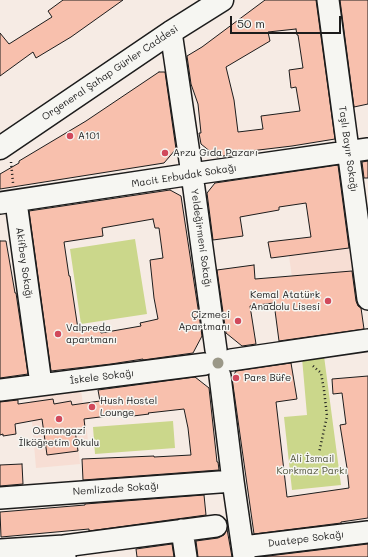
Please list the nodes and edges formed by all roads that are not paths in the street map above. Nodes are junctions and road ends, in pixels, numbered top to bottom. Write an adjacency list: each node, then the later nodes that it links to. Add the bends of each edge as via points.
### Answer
1 (222, 0): 3 (main road, Orgeneral Şahap Gürler Caddesi)
2 (328, 0): 5 (street, Taşlı Bayır Sokağı)
3 (171, 32): 4 (main road, Orgeneral Şahap Gürler Caddesi); 6 (street, Yeldeğirmeni Sokağı)
4 (4, 146)
5 (358, 150): 6 (street, Macit Erbudak Sokağı); 8 (street, Taşlı Bayır Sokağı)
6 (192, 174): 7 (street, Macit Erbudak Sokağı); 10 (street, Yeldeğirmeni Sokağı)
7 (8, 202): 11 (street, Akifbey Sokağı)
8 (368, 299)
9 (368, 340): 10 (street, İskele Sokağı)
10 (218, 362): 11 (street, İskele Sokağı); 13 (street, Yeldeğirmeni Sokağı)
11 (41, 384): 12 (street, İskele Sokağı)
12 (0, 390)
13 (233, 481): 14 (street, Nemlizade Sokağı); 20 (street, Yeldeğirmeni Sokağı)
14 (0, 498)
15 (216, 526): 16 (street)
16 (182, 530): 19 (street); 21 (street)
17 (368, 532): 20 (street, Duatepe Sokağı)
18 (0, 550): 19 (street)
19 (65, 552)
20 (243, 552)
21 (186, 557)

